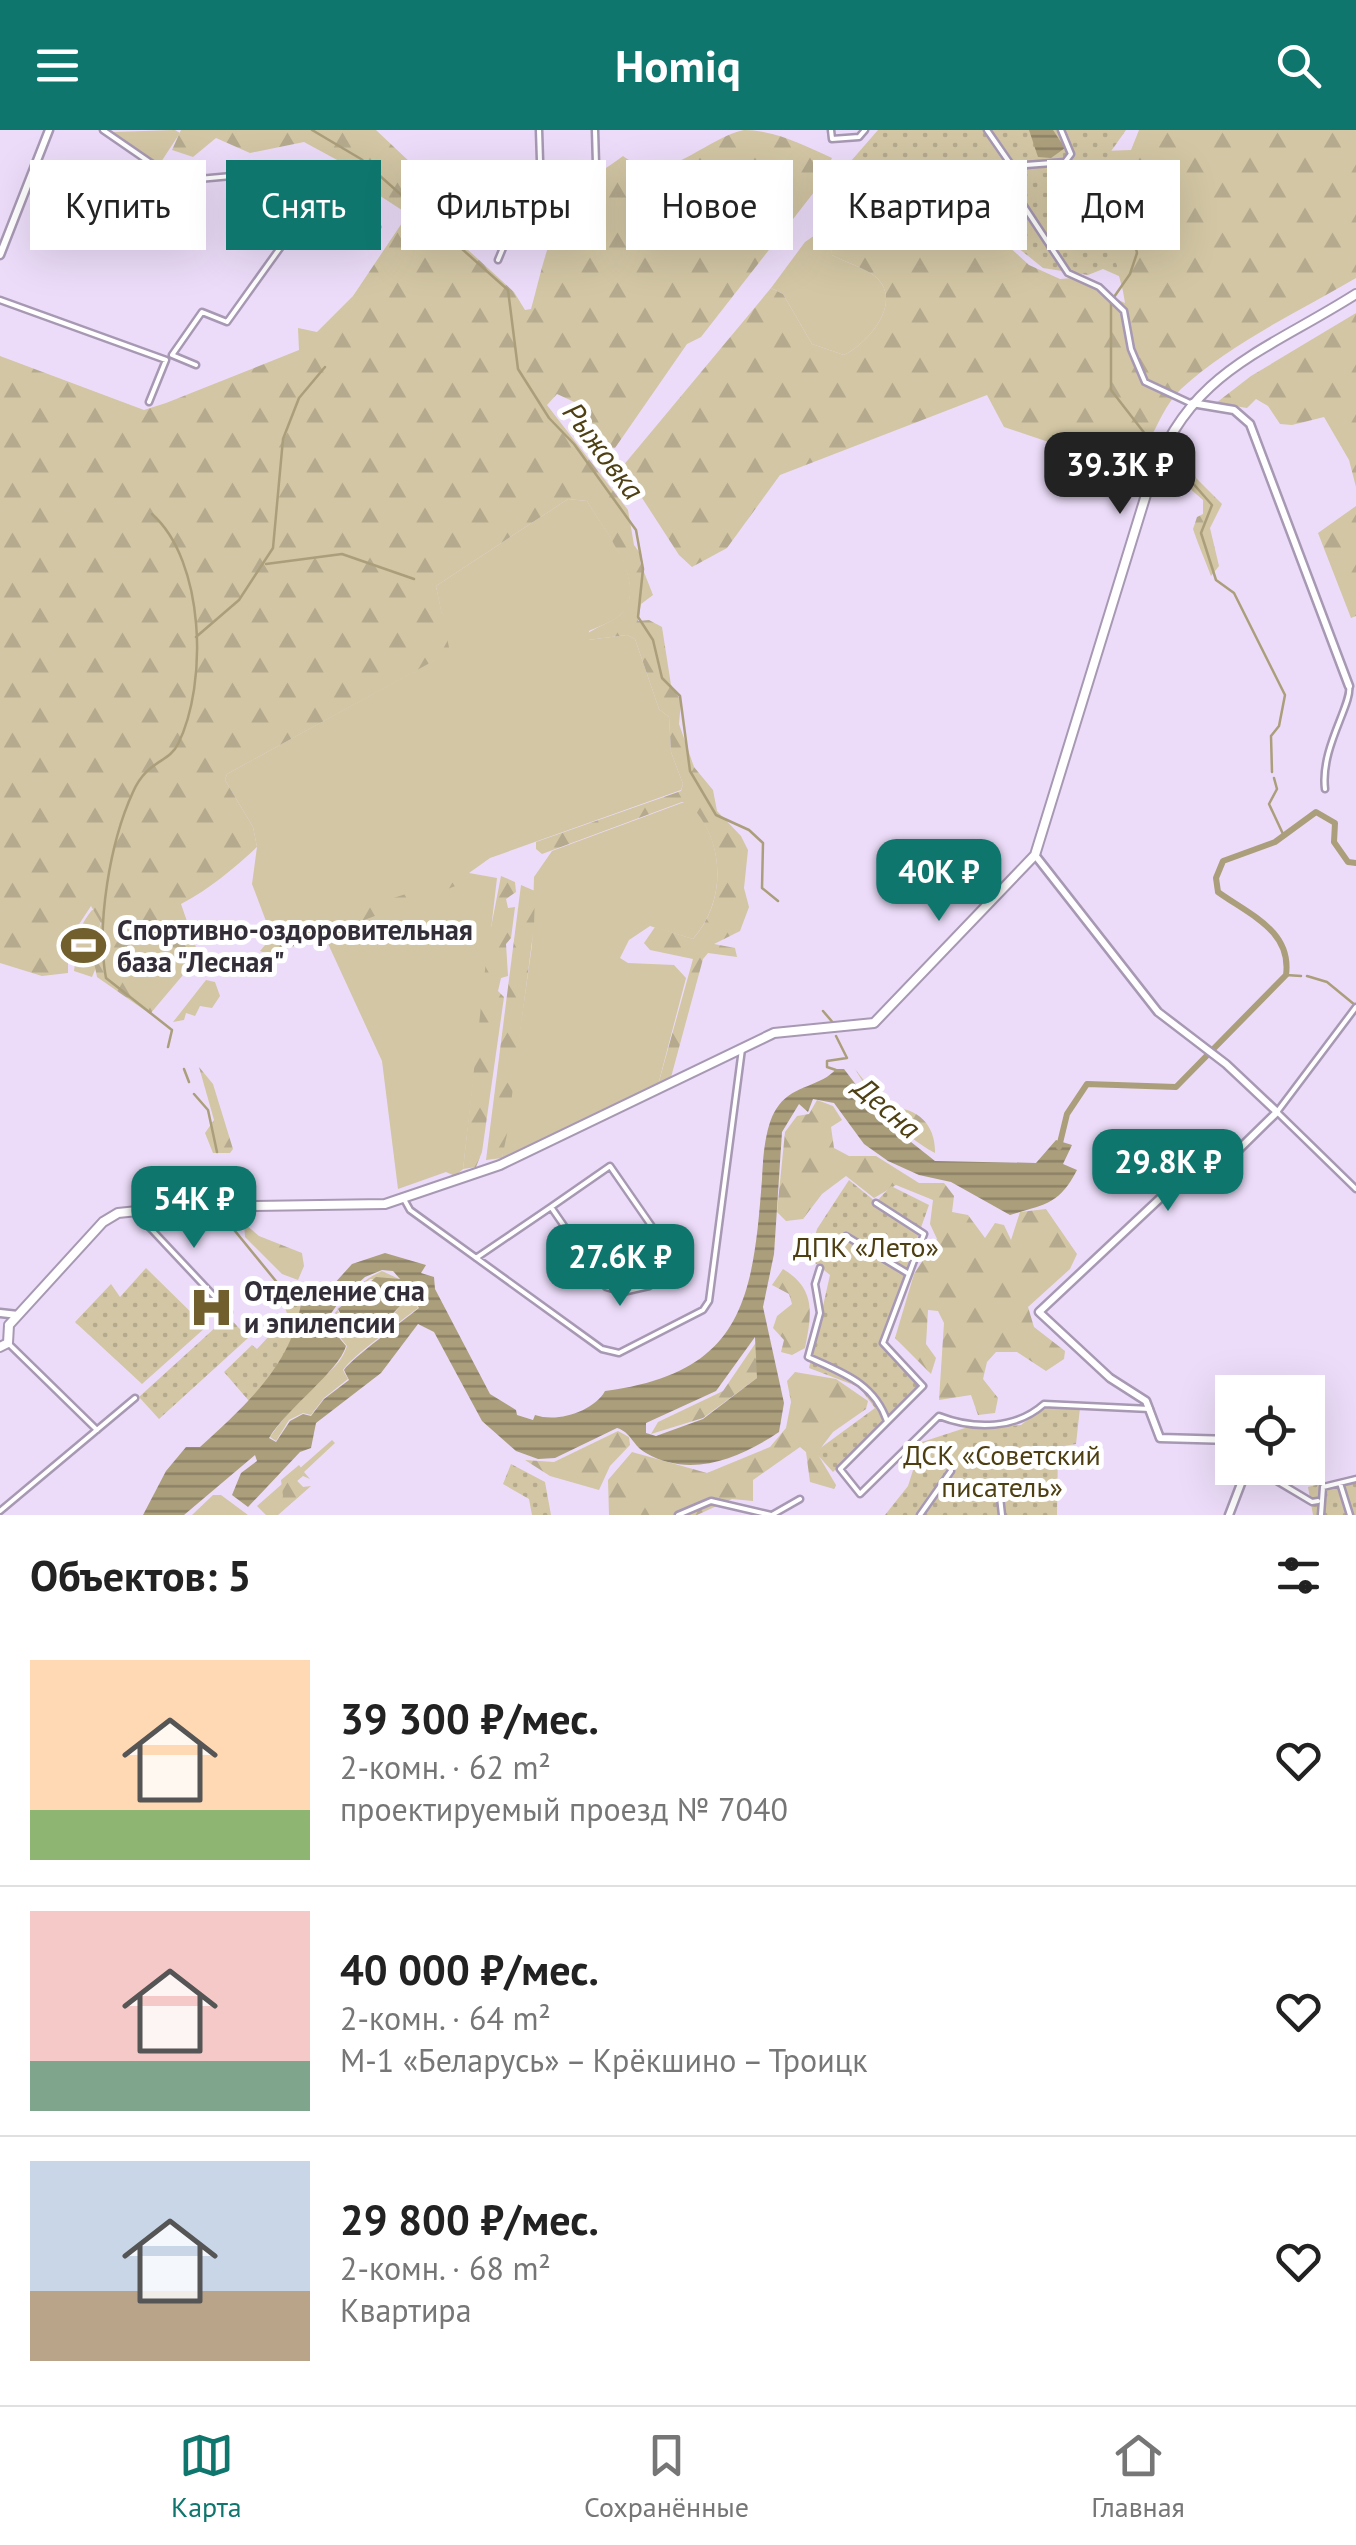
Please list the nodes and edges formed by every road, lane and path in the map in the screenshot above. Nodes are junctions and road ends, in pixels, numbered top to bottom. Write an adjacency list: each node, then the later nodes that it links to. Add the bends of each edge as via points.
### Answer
1 (50, 130): 17 (street)
2 (103, 130): 13 (street, via 176,181)
3 (539, 130): 9 (street)
4 (595, 130): 10 (street)
5 (832, 130): 6 (street, via 832,139 859,138)
6 (865, 130)
7 (987, 130): 11 (street)
8 (1062, 130): 12 (street, via 1071,154 1065,162)
9 (540, 160)
10 (596, 160)
11 (1008, 160)
12 (1027, 165)
13 (226, 176)
14 (1027, 211): 23 (street, via 1068,273 1124,311 1145,382)
15 (279, 250): 21 (street, via 227,322 202,312 181,338 172,355)
16 (502, 250): 18 (street)
17 (0, 256)
18 (498, 260)
19 (1356, 296): 23 (main road, via 1222,374)
20 (0, 300): 22 (street, via 166,360)
21 (196, 365)
22 (149, 402)
23 (1190, 403): 24 (street, via 1234,410 1250,424); 26 (main road, via 1156,464)
24 (1349, 686): 25 (street, via 1322,766)
25 (1325, 789)
26 (1035, 855): 28 (main road, via 872,1024 796,1028); 29 (street, via 1158,1012)
27 (1356, 1007): 29 (street)
28 (742, 1048): 31 (main road, via 500,1165); 36 (street, via 715,1280 703,1310 619,1353 602,1349)
29 (1276, 1112): 30 (street); 45 (street, via 1227,1161 1170,1188 1035,1313)
30 (1355, 1186)
31 (404, 1198): 34 (main road, via 385,1204); 36 (street, via 410,1210)
32 (876, 1203): 38 (street, via 924,1234)
33 (551, 1207): 33 (street, via 606,1287 622,1292 649,1286 676,1268 674,1244 655,1230 610,1166); 36 (street)
34 (134, 1211): 39 (street); 41 (main road, via 103,1222)
35 (846, 1236): 38 (street)
36 (476, 1258)
37 (820, 1268): 46 (street, via 820,1313 808,1358 857,1380 873,1393)
38 (909, 1274): 46 (street, via 883,1343 923,1386)
39 (229, 1312)
40 (0, 1313): 41 (street)
41 (24, 1313): 42 (main road)
42 (5, 1323): 43 (main road)
43 (2, 1347): 47 (street)
44 (135, 1398): 47 (street)
45 (1150, 1409): 46 (street, via 1044,1404 1024,1421 934,1418 862,1494 840,1469); 48 (street, via 1163,1440)
46 (886, 1421)
47 (97, 1430): 57 (street)
48 (1215, 1440)
49 (951, 1471): 60 (street)
50 (1356, 1479): 51 (street)
51 (1340, 1483): 56 (street, via 1323,1487); 64 (street)
52 (1240, 1485): 62 (street)
53 (1284, 1485): 56 (street)
54 (999, 1488): 61 (street)
55 (800, 1500): 59 (street)
56 (1318, 1501): 63 (street)
57 (0, 1510)
58 (678, 1515): 59 (street, via 711,1501)
59 (771, 1515)
60 (920, 1515)
61 (1002, 1515)
62 (1229, 1515)
63 (1320, 1515)
64 (1350, 1515)

